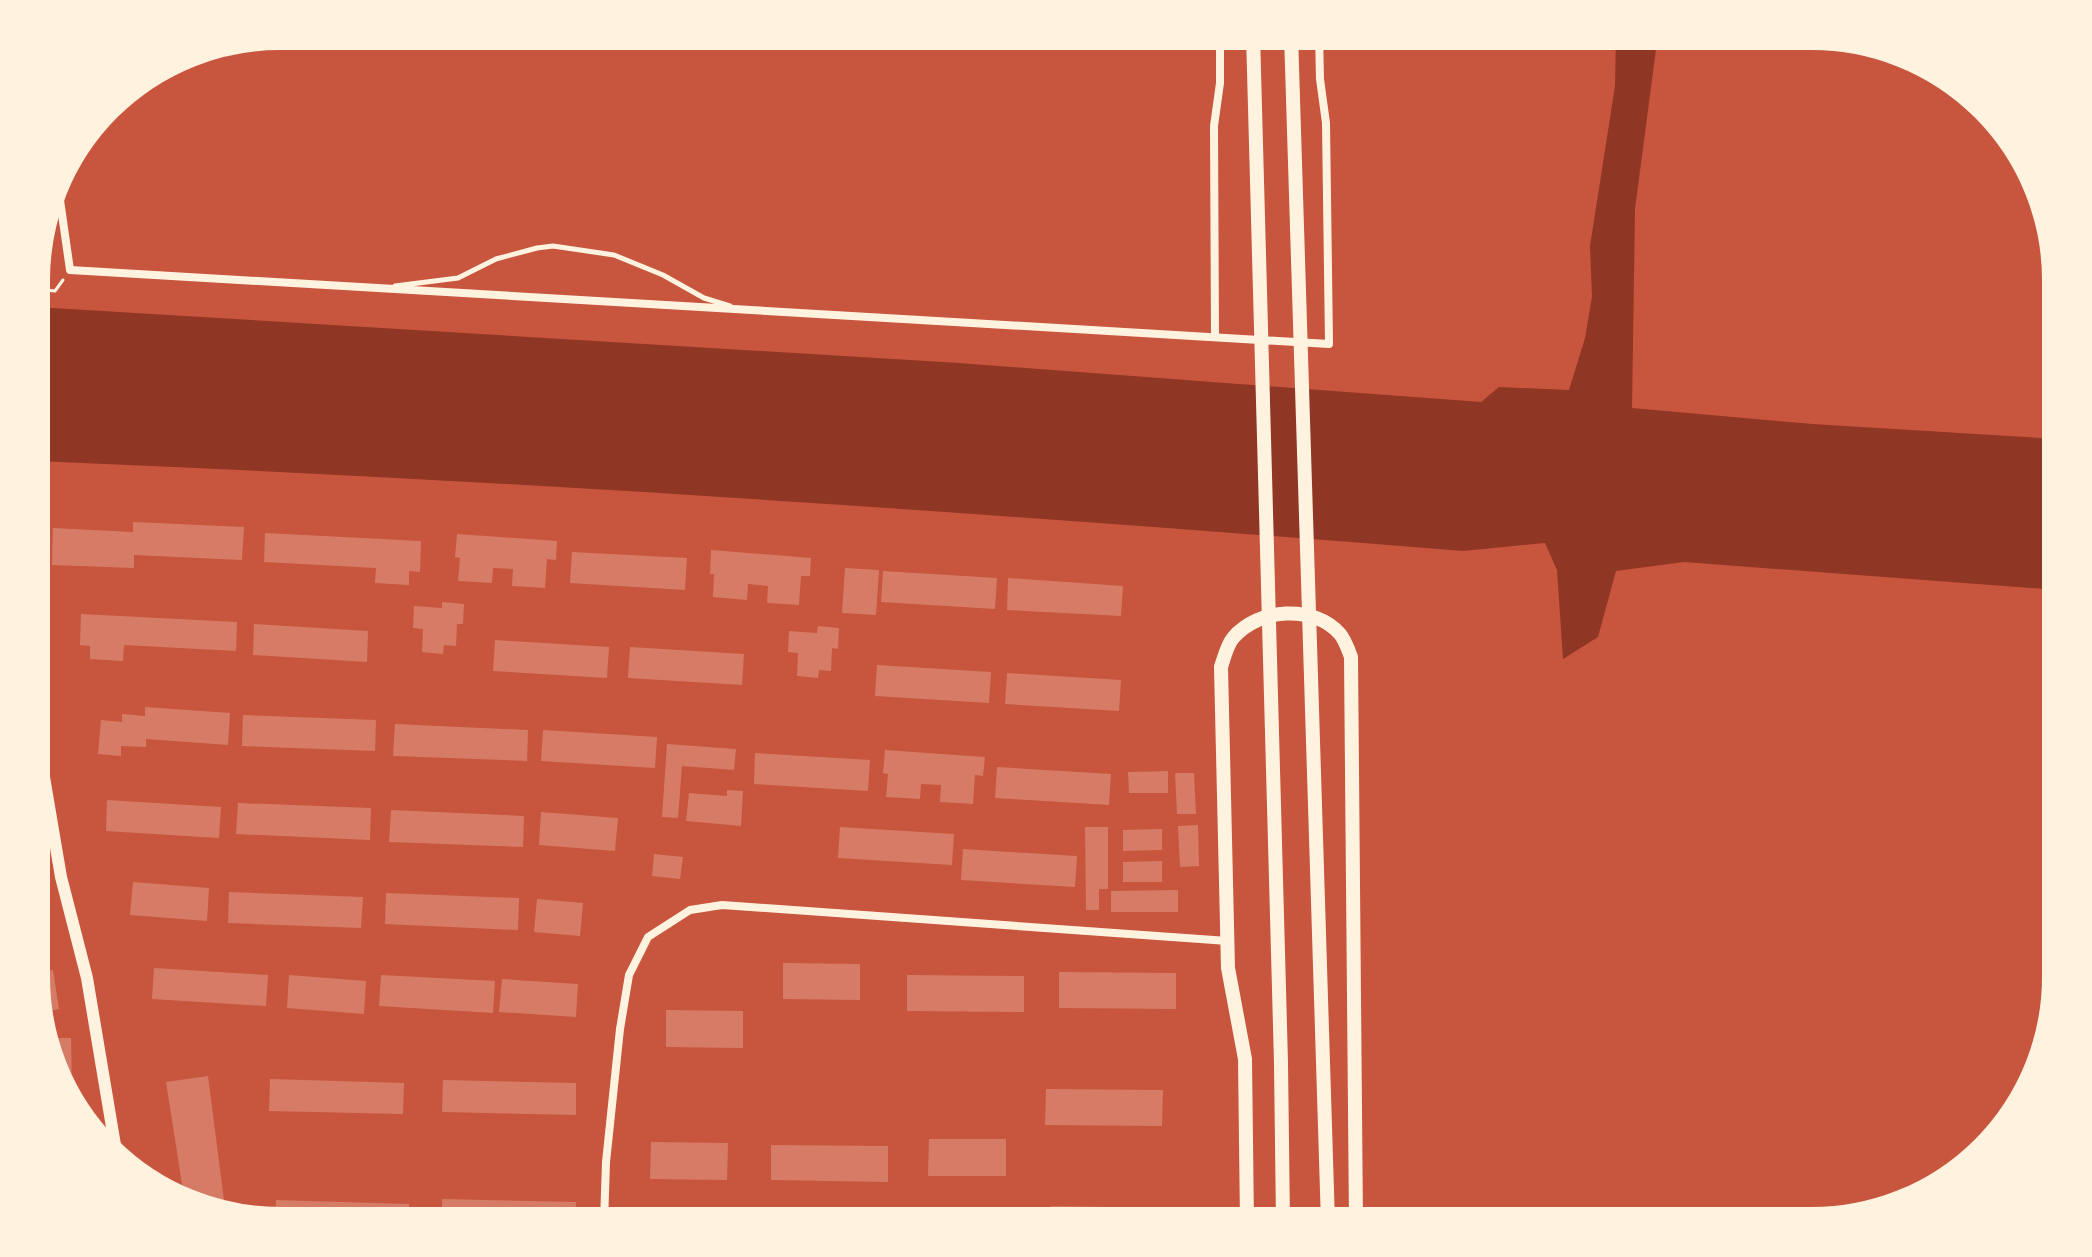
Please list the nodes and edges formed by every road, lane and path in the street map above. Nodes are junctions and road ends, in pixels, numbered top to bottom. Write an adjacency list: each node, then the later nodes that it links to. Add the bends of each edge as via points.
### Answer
1 (1220, 48): 10 (street, via 1214,126)
2 (1253, 48): 16 (main road)
3 (1291, 48): 17 (main road)
4 (1319, 48): 10 (street, via 1326,123 1329,344)
5 (61, 204): 6 (street)
6 (70, 270): 7 (street); 8 (path, via 55,291)
7 (380, 288): 9 (street); 9 (lane, via 458,278 496,259 553,246 614,255)
8 (48, 290)
9 (739, 309): 10 (street)
10 (1215, 337)
11 (48, 801): 13 (street, via 87,978)
12 (1228, 941): 14 (street, via 722,905 690,910 648,937 629,975); 15 (main road, via 1245,1059); 18 (main road, via 1221,667 1232,639 1255,621 1274,614 1302,615 1327,623 1342,636 1351,657)
13 (114, 1138)
14 (604, 1209)
15 (1247, 1209)
16 (1283, 1209)
17 (1328, 1209)
18 (1356, 1209)

